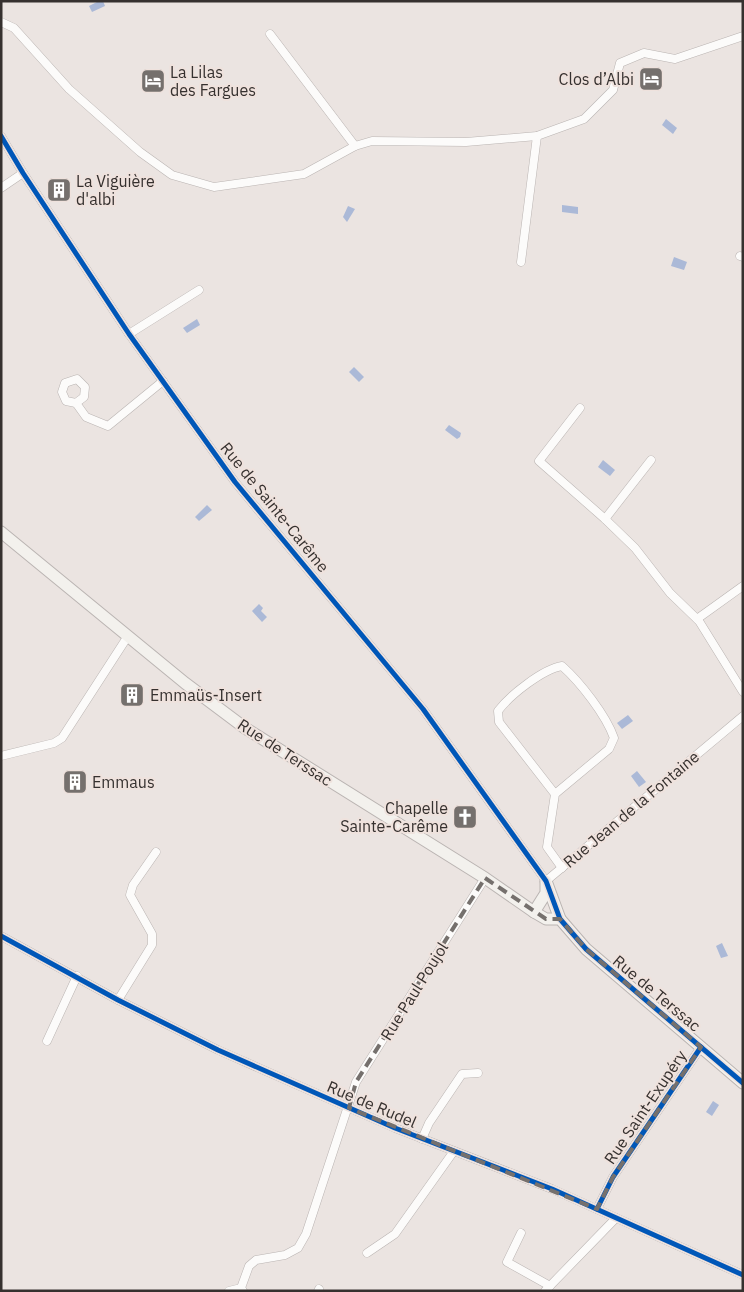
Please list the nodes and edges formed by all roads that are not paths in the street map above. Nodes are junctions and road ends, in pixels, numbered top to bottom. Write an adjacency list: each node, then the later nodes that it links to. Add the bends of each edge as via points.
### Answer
1 (1, 22): 6 (street, via 14,28 69,88 136,149 172,175 214,187 274,179 304,174)
2 (270, 34): 6 (street)
3 (743, 36): 5 (street, via 675,58 644,53 620,63 614,90 584,119)
4 (1, 136): 7 (street, Rue de Sainte-Carême)
5 (538, 136): 6 (street, via 466,142 372,141); 9 (street)
6 (354, 146)
7 (23, 173): 8 (street); 11 (street, Rue de Sainte-Carême)
8 (1, 188)
9 (521, 262)
10 (199, 290): 11 (street)
11 (129, 334): 12 (street, Rue de Sainte-Carême)
12 (163, 381): 13 (street, via 108,426 86,417); 28 (street, Rue de Sainte-Carême, via 235,482 423,709)
13 (76, 403)
14 (580, 408): 16 (street, via 539,462)
15 (651, 460): 16 (street)
16 (605, 519): 19 (street, via 635,548 670,593)
17 (1, 532): 20 (street, Rue de Terssac)
18 (743, 586): 19 (street)
19 (698, 619): 21 (street)
20 (128, 636): 23 (street, via 62,738 54,743); 27 (street, Rue de Terssac, via 245,728)
21 (743, 692)
22 (743, 716): 26 (street, Rue Jean de la Fontaine)
23 (1, 756)
24 (555, 794): 24 (street, via 609,749 614,738 610,726 562,666 552,668 505,701 498,711 499,722); 26 (street, via 547,847)
25 (156, 852): 33 (street, via 133,885 130,895 152,934 152,946)
26 (562, 868): 28 (street, Rue Jean de la Fontaine)
27 (485, 878): 29 (street, Rue de Terssac); 38 (street, Rue Paul Poujol, via 356,1082)
28 (546, 881): 29 (street, via 546,892); 30 (street)
29 (534, 912): 30 (street, Rue de Terssac, via 546,918)
30 (560, 919): 35 (street, Rue de Terssac, via 586,949)
31 (1, 936): 32 (street, Rue de Rudel)
32 (76, 976): 33 (street, Rue de Rudel); 34 (street)
33 (118, 1000): 38 (street, Rue de Rudel, via 209,1046)
34 (47, 1041)
35 (701, 1047): 37 (street, Rue de Terssac); 41 (street, Rue Saint-Exupéry, via 613,1177)
36 (478, 1072): 39 (street, via 462,1074)
37 (743, 1083)
38 (349, 1108): 39 (street, Rue de Rudel); 46 (street, Rue Paul Poujol, via 306,1234 298,1248 285,1255 262,1258 249,1266)
39 (422, 1139): 40 (street, Rue de Rudel)
40 (454, 1151): 41 (street, Rue de Rudel); 44 (street, via 395,1234)
41 (597, 1209): 42 (street, Rue de Rudel)
42 (616, 1218): 45 (street, Rue de Rudel); 47 (street)
43 (521, 1233): 47 (street, via 507,1262)
44 (367, 1253)
45 (743, 1275)
46 (242, 1289): 48 (street)
47 (547, 1289)
48 (229, 1291)

